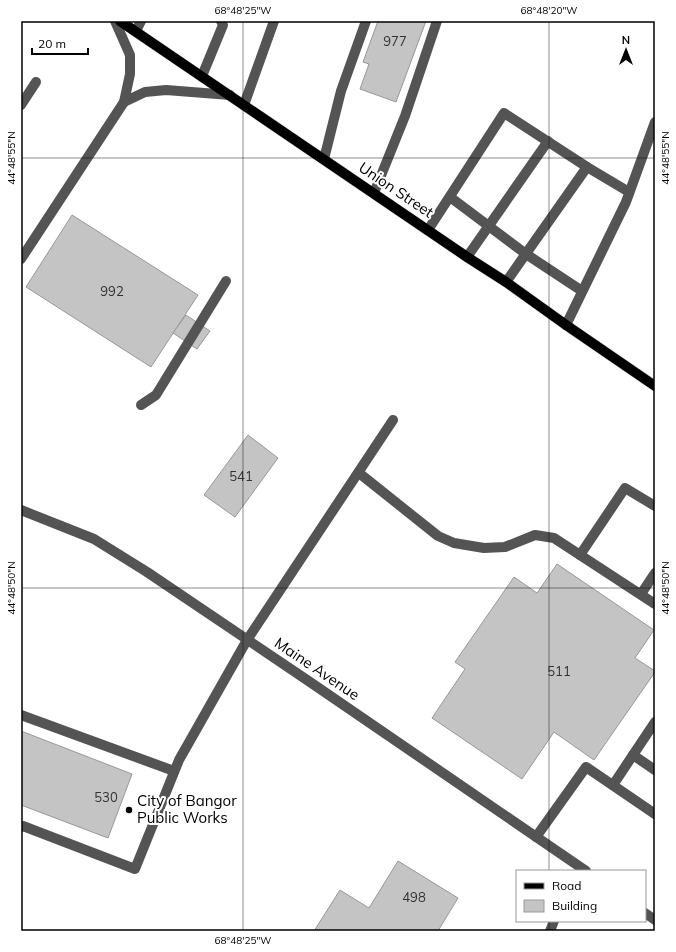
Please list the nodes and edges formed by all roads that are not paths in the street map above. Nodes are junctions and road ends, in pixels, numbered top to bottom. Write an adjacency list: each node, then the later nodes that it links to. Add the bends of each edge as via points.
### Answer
1 (115, 21): 12 (street, via 130,56 130,74)
2 (120, 21): 8 (main road, Union Street)
3 (141, 21): 8 (street)
4 (274, 21): 14 (street)
5 (366, 21): 17 (street, via 341,91)
6 (437, 21): 20 (street, via 405,116)
7 (225, 22): 9 (street)
8 (136, 31): 9 (main road, Union Street)
9 (202, 76): 11 (main road, Union Street)
10 (36, 82): 13 (street)
11 (230, 95): 12 (street, via 166,90 144,92); 14 (main road, Union Street)
12 (124, 102): 26 (street)
13 (21, 105)
14 (244, 105): 17 (main road, Union Street)
15 (655, 122): 19 (street)
16 (548, 141): 18 (street); 21 (street, via 504,113); 22 (street)
17 (324, 159): 20 (main road, Union Street)
18 (587, 168): 19 (street); 24 (street)
19 (630, 192): 29 (street)
20 (374, 193): 23 (main road, Union Street)
21 (450, 197): 22 (street); 23 (street)
22 (488, 226): 24 (street); 25 (street)
23 (428, 230): 25 (main road, Union Street)
24 (526, 254): 28 (street); 29 (street)
25 (466, 257): 28 (main road, Union Street)
26 (21, 259)
27 (226, 281): 32 (street, via 156,395)
28 (506, 282): 30 (main road, Union Street)
29 (582, 291): 30 (street)
30 (566, 325): 31 (main road, Union Street)
31 (655, 386)
32 (141, 405)
33 (393, 420): 34 (street)
34 (359, 473): 37 (street, via 438,536 454,543 484,548 505,547 535,535 554,538); 41 (street)
35 (655, 506): 37 (street, via 625,488)
36 (21, 510): 41 (street, Maine Avenue, via 94,539)
37 (580, 555): 39 (street)
38 (655, 573): 39 (street)
39 (641, 594): 40 (street)
40 (655, 604)
41 (246, 640): 46 (street); 50 (street, Maine Avenue)
42 (21, 715): 46 (street)
43 (655, 722): 44 (street)
44 (633, 755): 45 (street); 47 (street)
45 (655, 770)
46 (174, 771): 49 (street, via 135,869)
47 (612, 785): 48 (street); 50 (street, via 586,767)
48 (655, 814)
49 (21, 827)
50 (536, 837): 51 (street, Maine Avenue)
51 (576, 868)
52 (646, 913): 53 (street)
53 (655, 920)

